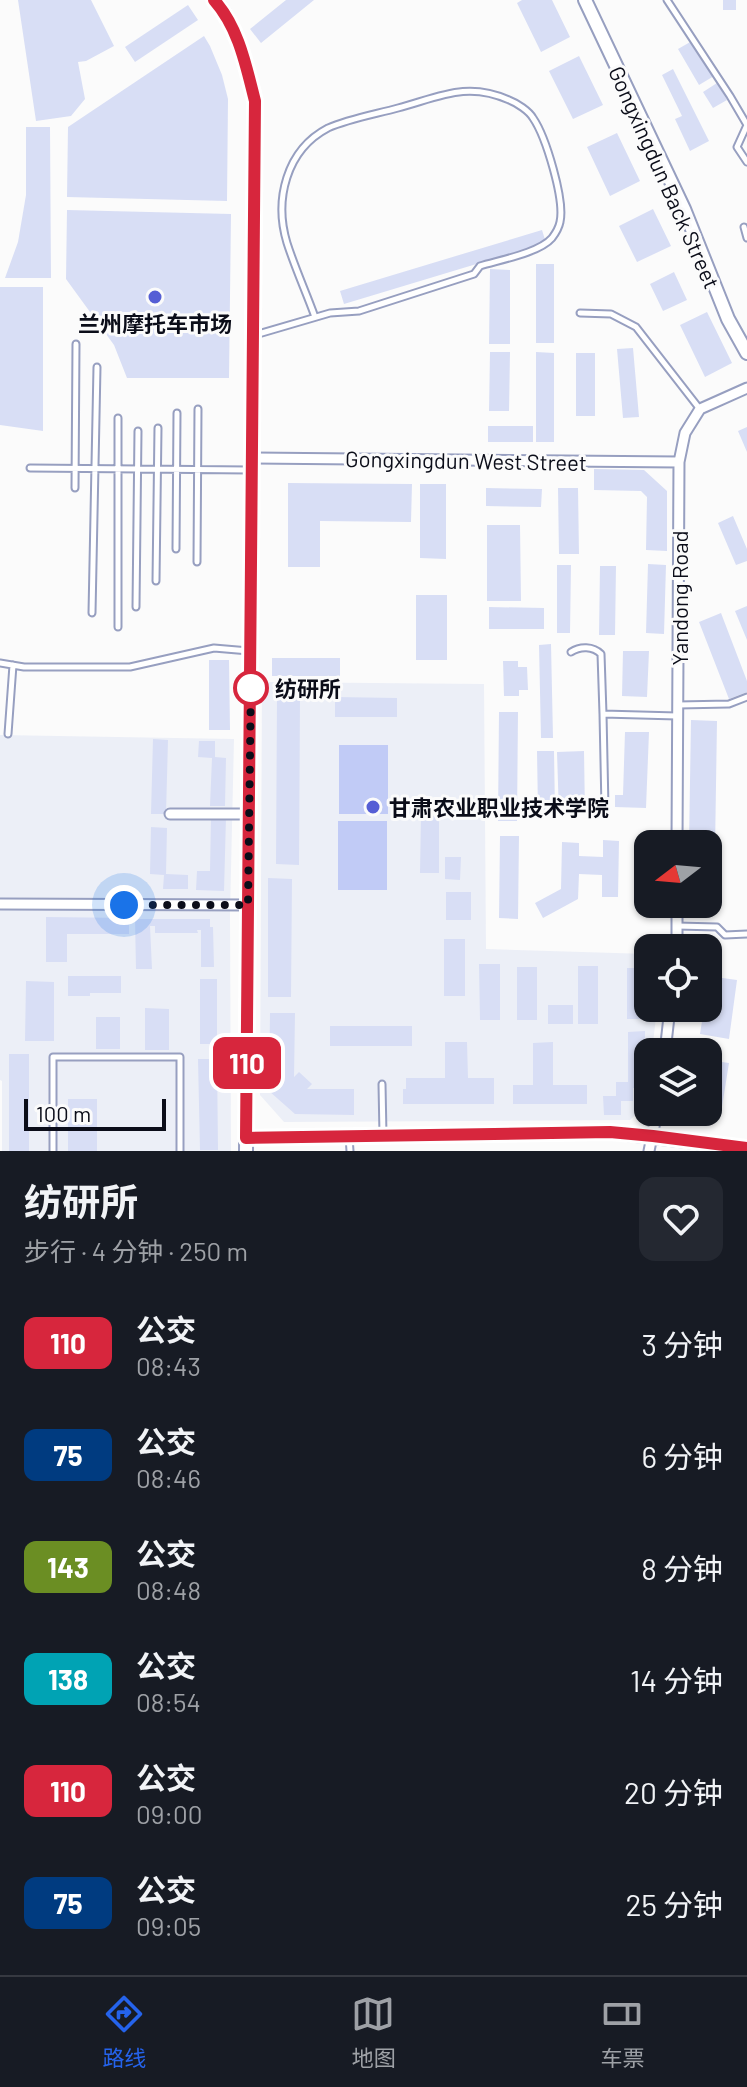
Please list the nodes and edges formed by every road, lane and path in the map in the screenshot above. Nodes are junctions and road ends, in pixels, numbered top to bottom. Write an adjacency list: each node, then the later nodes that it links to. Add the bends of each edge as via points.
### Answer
1 (215, 0): 9 (main road, via 241,46 255,101)
2 (585, 0): 11 (main road, Gongxingdun Back Street)
3 (667, 0): 4 (lane, via 747,125 737,147)
4 (747, 162)
5 (744, 227): 6 (lane)
6 (747, 238)
7 (580, 313): 15 (lane, via 611,314 636,327)
8 (315, 317): 8 (lane, via 359,311 544,246 560,223 561,208 549,153 532,115 500,96 463,90 330,127 310,139 285,180 282,210 286,240); 9 (lane)
9 (254, 335): 21 (main road)
10 (76, 344): 23 (lane)
11 (747, 353)
12 (97, 367): 24 (lane)
13 (747, 388): 15 (street)
14 (198, 409): 29 (lane)
15 (700, 409): 20 (street, Yandong Road, via 685,433)
16 (177, 413): 28 (lane)
17 (118, 418): 25 (lane)
18 (158, 428): 27 (lane)
19 (138, 431): 26 (lane)
20 (679, 462): 21 (street, Gongxingdun West Street); 42 (street, Yandong Road)
21 (253, 464): 29 (lane); 37 (main road)
22 (30, 468): 23 (lane)
23 (75, 469): 24 (lane); 30 (lane)
24 (95, 469): 25 (lane); 35 (lane)
25 (118, 469): 26 (lane); 36 (lane)
26 (138, 469): 27 (lane); 34 (lane)
27 (157, 469): 28 (lane); 33 (lane)
28 (177, 469): 29 (lane); 31 (lane)
29 (197, 469): 32 (lane)
30 (75, 488)
31 (176, 549)
32 (197, 562)
33 (156, 581)
34 (136, 607)
35 (92, 613)
36 (118, 627)
37 (251, 651): 40 (lane, via 214,648 130,667); 47 (main road)
38 (571, 652): 43 (lane, via 584,648 601,654)
39 (0, 663): 40 (lane)
40 (13, 665): 44 (lane)
41 (747, 697): 42 (lane)
42 (678, 711): 43 (lane); 48 (street, Yandong Road)
43 (603, 714): 45 (lane)
44 (8, 734)
45 (605, 808)
46 (170, 814): 47 (street)
47 (249, 814): 50 (main road)
48 (677, 830)
49 (0, 904): 50 (street)
50 (248, 905): 60 (main road)
51 (677, 918): 52 (street)
52 (677, 926): 53 (street); 54 (lane)
53 (677, 934)
54 (747, 934)
55 (382, 1084): 58 (lane)
56 (655, 1126): 59 (street)
57 (349, 1136): 58 (main road); 60 (main road); 64 (lane)
58 (383, 1136): 59 (main road)
59 (653, 1136): 61 (main road); 65 (street)
60 (246, 1145)
61 (747, 1148)
62 (53, 1151): 63 (lane, via 53,1057 180,1057)
63 (180, 1151)
64 (350, 1151)
65 (649, 1151)

